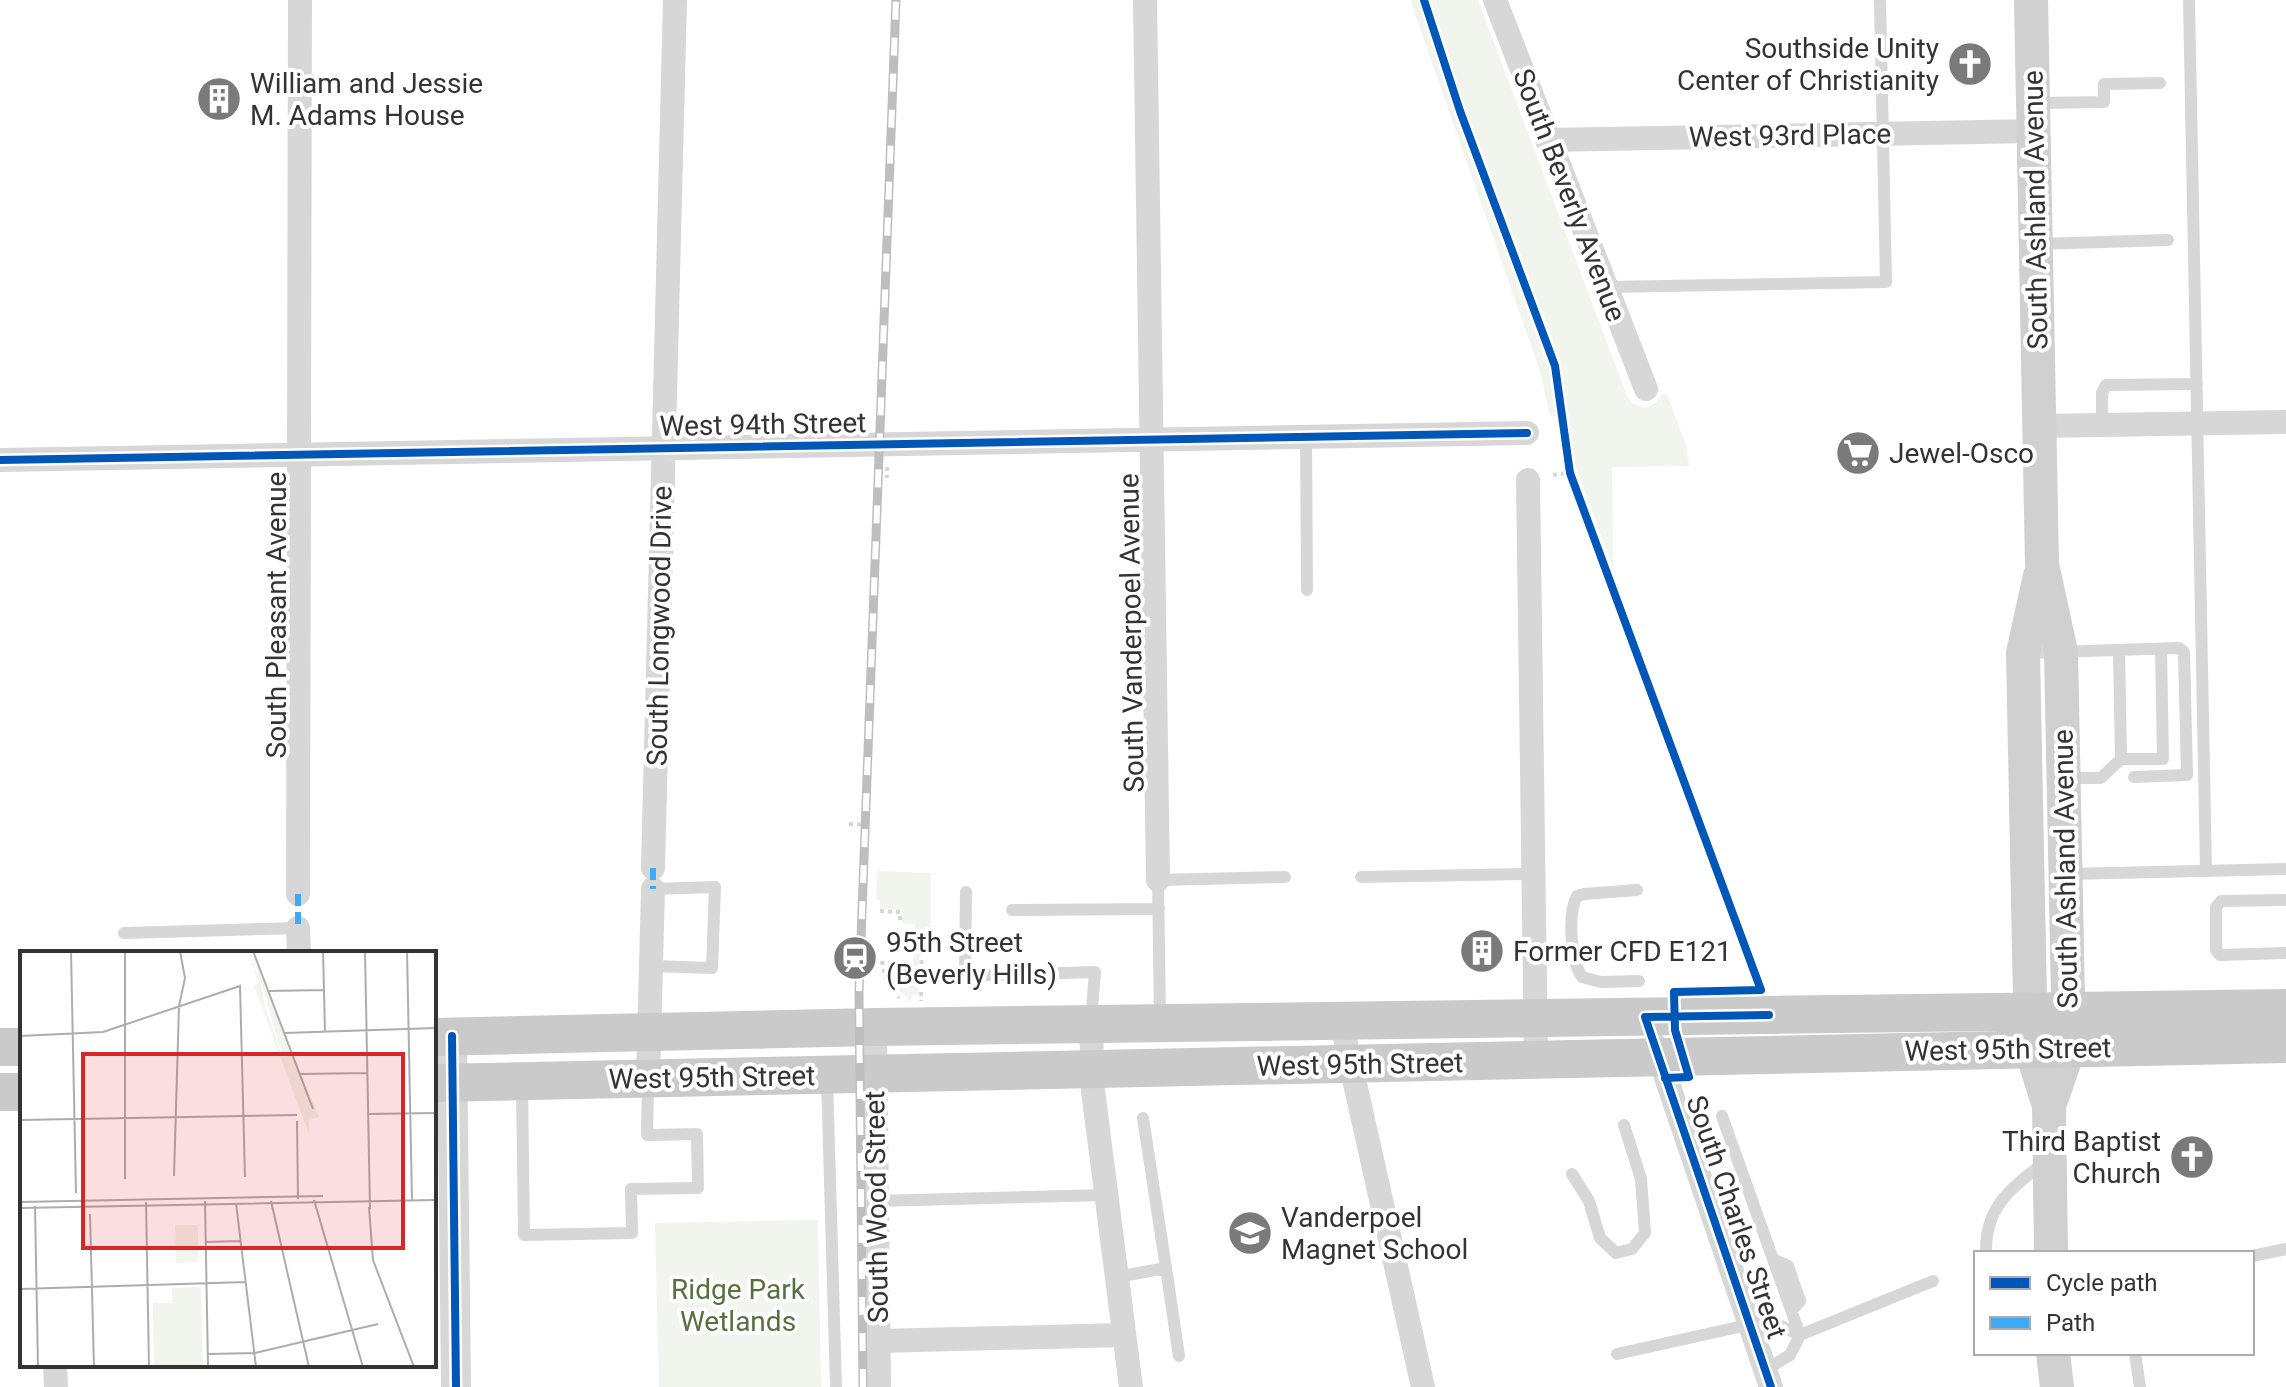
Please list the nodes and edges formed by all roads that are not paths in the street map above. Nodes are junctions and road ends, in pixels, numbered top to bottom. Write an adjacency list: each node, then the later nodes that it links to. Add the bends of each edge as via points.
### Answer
1 (300, 0): 25 (street, South Pleasant Avenue)
2 (675, 0): 24 (street, South Longwood Drive)
3 (1145, 0): 23 (street, South Vanderpoel Avenue)
4 (1495, 0): 11 (street, South Beverly Avenue)
5 (1880, 0): 10 (lane)
6 (2031, 0): 9 (main road, South Ashland Avenue)
7 (2189, 0): 15 (lane)
8 (2160, 83): 9 (lane, via 2104,84 2104,102)
9 (2033, 117): 10 (street, West 93rd Place); 13 (main road, South Ashland Avenue)
10 (1882, 134): 11 (street, West 93rd Place); 14 (lane, via 1886,282)
11 (1547, 140): 14 (street, South Beverly Avenue)
12 (2168, 240): 13 (lane)
13 (2036, 244): 20 (main road, South Ashland Avenue)
14 (1605, 287): 16 (street, South Beverly Avenue)
15 (2197, 384): 18 (lane); 19 (lane, via 2106,385)
16 (1646, 389)
17 (2286, 422): 18 (street)
18 (2197, 423): 19 (street); 38 (lane)
19 (2102, 425): 20 (street)
20 (2039, 426): 28 (main road, South Ashland Avenue)
21 (1527, 433): 22 (street, West 94th Street)
22 (1306, 436): 23 (street, West 94th Street); 29 (lane)
23 (1150, 438): 24 (street, West 94th Street); 44 (street, South Vanderpoel Avenue)
24 (663, 448): 25 (street, West 94th Street); 43 (street, South Longwood Drive)
25 (298, 454): 26 (street, West 94th Street); 47 (street, South Pleasant Avenue)
26 (0, 460)
27 (1528, 480): 39 (street)
28 (2042, 564): 32 (main road, South Ashland Avenue); 33 (main road, South Ashland Avenue)
29 (1307, 590)
30 (2161, 649): 31 (lane); 34 (lane, via 2163,759); 35 (lane, via 2184,652 2187,775)
31 (2119, 651): 32 (lane); 34 (lane)
32 (2061, 652): 33 (lane); 36 (main road, South Ashland Avenue)
33 (2023, 653): 63 (main road, South Ashland Avenue)
34 (2121, 759): 36 (lane, via 2108,777)
35 (2134, 777)
36 (2064, 778): 40 (main road, South Ashland Avenue)
37 (2286, 869): 38 (lane)
38 (2206, 871): 40 (lane)
39 (1533, 874): 42 (lane); 58 (street)
40 (2065, 874): 64 (main road, South Ashland Avenue)
41 (1285, 877): 44 (lane)
42 (1361, 877)
43 (653, 879): 55 (street, South Longwood Drive); 55 (lane, via 715,887 712,968)
44 (1158, 880): 49 (lane, South Vanderpoel Avenue)
45 (1637, 890): 56 (lane, via 1577,896 1572,911 1575,962 1582,977)
46 (966, 892): 61 (lane, via 965,976 1095,972)
47 (298, 894)
48 (2286, 900): 54 (lane, via 2221,901 2216,907 2216,950 2220,955)
49 (1159, 909): 50 (lane); 60 (lane, South Vanderpoel Avenue)
50 (1012, 910)
51 (298, 928): 52 (lane); 53 (street)
52 (124, 933)
53 (299, 951)
54 (2286, 953)
55 (652, 966): 65 (street, South Longwood Drive)
56 (1642, 999): 58 (main road, West 95th Street); 63 (main road, West 95th Street); 68 (street, South Charles Street)
57 (2286, 1008): 64 (main road, West 95th Street)
58 (1535, 1018): 59 (main road, West 95th Street); 69 (street)
59 (1341, 1021): 60 (main road, West 95th Street); 70 (street)
60 (1160, 1023): 61 (main road, West 95th Street)
61 (1091, 1024): 62 (main road, West 95th Street); 71 (street)
62 (875, 1027): 65 (main road, West 95th Street); 72 (street, South Wood Street)
63 (2031, 1030): 64 (main road, West 95th Street); 68 (main road, West 95th Street); 77 (main road, South Ashland Avenue)
64 (2068, 1030): 67 (main road, West 95th Street); 77 (main road, South Ashland Avenue)
65 (649, 1032): 66 (main road, West 95th Street); 74 (street, South Longwood Drive)
66 (443, 1037): 76 (street)
67 (2286, 1044)
68 (1659, 1057): 69 (main road, West 95th Street); 92 (street, South Charles Street)
69 (1536, 1060): 70 (main road, West 95th Street)
70 (1350, 1064): 71 (main road, West 95th Street); 107 (street)
71 (1091, 1070): 72 (main road, West 95th Street); 83 (street)
72 (874, 1074): 73 (main road, West 95th Street); 84 (street, South Wood Street)
73 (827, 1075): 74 (main road, West 95th Street); 104 (lane)
74 (648, 1079): 75 (main road, West 95th Street); 75 (lane, via 647,1135 697,1134 698,1188 631,1189 632,1233 524,1235)
75 (522, 1081): 76 (main road, West 95th Street)
76 (443, 1083): 103 (street)
77 (2049, 1106): 81 (main road)
78 (1722, 1116): 94 (lane)
79 (1143, 1118): 89 (lane)
80 (1624, 1125): 82 (lane, via 1641,1179 1645,1233 1632,1249 1616,1253 1600,1238 1589,1201)
81 (2050, 1159): 86 (lane, via 1996,1205 1986,1230); 87 (main road)
82 (1572, 1174)
83 (1107, 1195): 84 (lane); 90 (street)
84 (876, 1201): 95 (street, South Wood Street)
85 (2286, 1249): 88 (lane)
86 (1986, 1251)
87 (2051, 1251)
88 (2254, 1256)
89 (1166, 1268): 90 (lane); 99 (lane)
90 (1117, 1277): 93 (street)
91 (1933, 1281): 94 (lane)
92 (1754, 1328): 94 (lane, via 1781,1326); 96 (lane); 101 (street, South Charles Street)
93 (1124, 1335): 95 (street); 106 (street)
94 (1800, 1335): 101 (lane)
95 (878, 1341): 105 (street, South Wood Street)
96 (1617, 1354)
97 (2053, 1355): 108 (main road)
98 (2135, 1355): 109 (lane)
99 (1179, 1356)
100 (55, 1367): 102 (street)
101 (1769, 1378)
102 (56, 1387)
103 (456, 1387)
104 (836, 1387)
105 (879, 1387)
106 (1131, 1387)
107 (1423, 1387)
108 (2057, 1387)
109 (2140, 1387)

